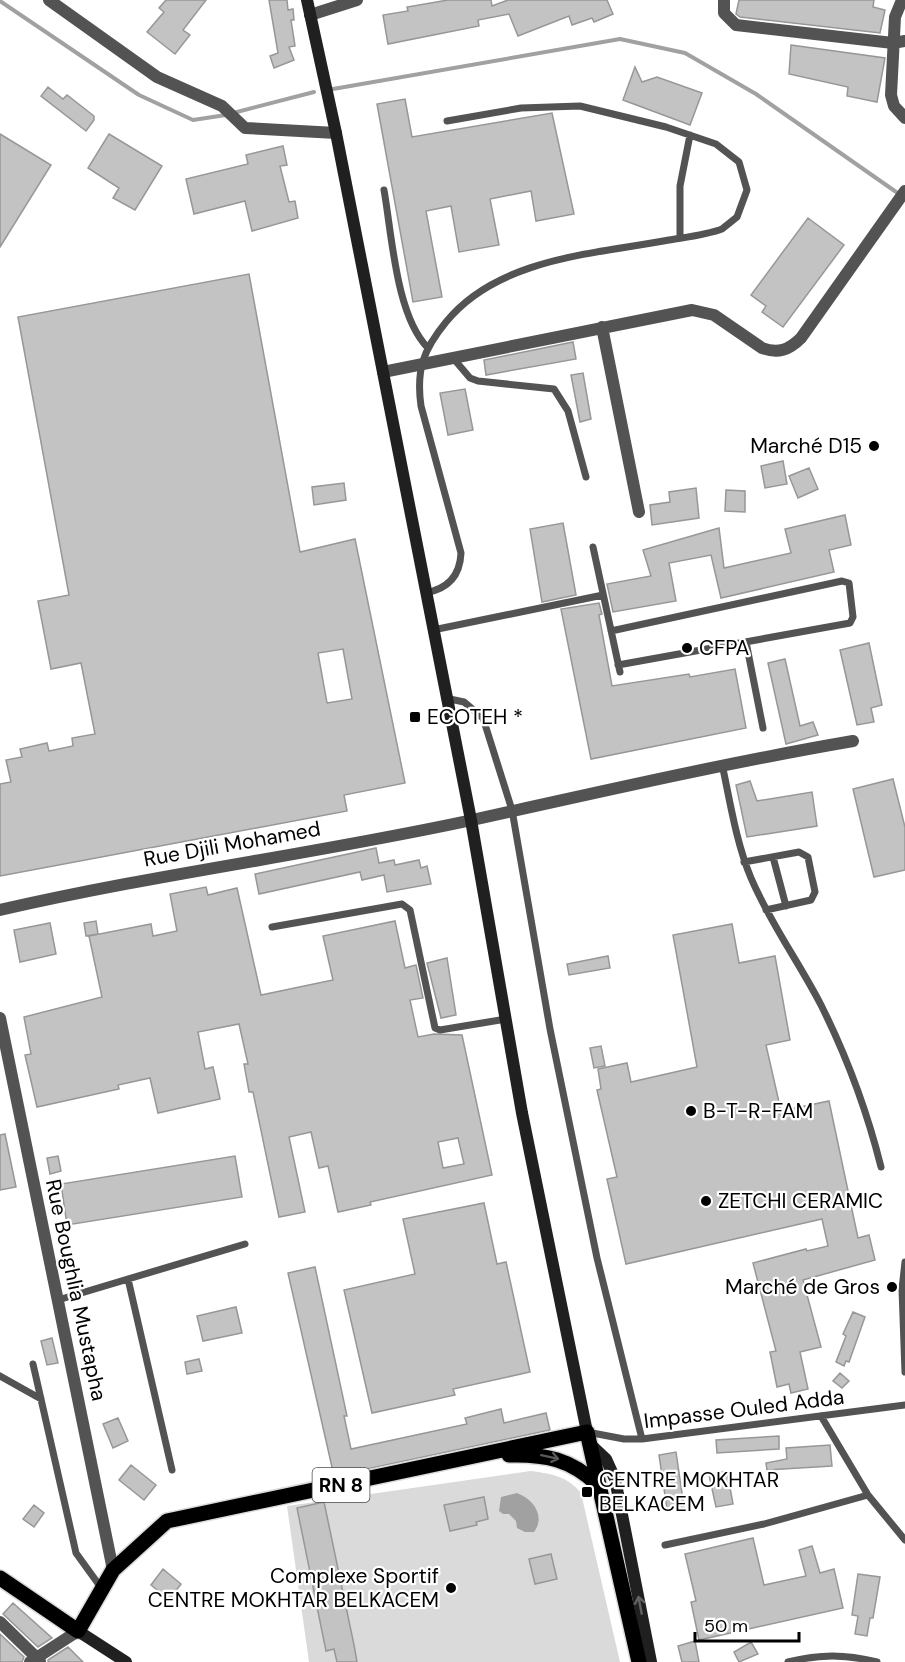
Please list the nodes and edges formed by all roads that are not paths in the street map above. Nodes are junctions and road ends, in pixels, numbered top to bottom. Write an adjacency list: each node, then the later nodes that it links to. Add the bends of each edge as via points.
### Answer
1 (49, 0): 10 (street, via 157,77 222,106 245,128)
2 (307, 0): 6 (main road)
3 (357, 0): 6 (street)
4 (724, 0): 7 (street, via 724,13 736,25)
5 (902, 0): 7 (street, via 896,11)
6 (310, 15): 10 (main road)
7 (899, 42): 8 (street, via 892,101)
8 (905, 118)
9 (447, 121): 11 (lane, via 521,108 580,106)
10 (336, 133): 19 (main road)
11 (690, 135): 14 (lane, via 680,186); 14 (lane, via 732,154 743,171 747,190 742,208 730,223 713,232)
12 (384, 190): 16 (lane, via 406,313)
13 (905, 191): 15 (street, via 801,338 787,349 762,348 714,315 699,310)
14 (680, 238): 16 (lane, via 576,257 511,275 464,303)
15 (602, 327): 17 (street); 21 (street)
16 (428, 348): 18 (lane)
17 (453, 358): 18 (street); 20 (lane, via 470,378 478,381 554,389 568,411)
18 (420, 365): 19 (street); 23 (lane, via 421,406 461,553 452,581 435,592)
19 (383, 372): 23 (main road)
20 (586, 477)
21 (639, 512)
22 (593, 546): 24 (lane)
23 (425, 593): 25 (main road)
24 (603, 595): 25 (lane); 26 (lane)
25 (432, 630): 28 (main road)
26 (611, 630): 27 (lane, via 619,669); 27 (lane, via 842,581 849,583 853,618 850,623)
27 (746, 642): 29 (lane)
28 (446, 698): 32 (lane, via 464,702 483,718); 33 (main road)
29 (763, 728)
30 (853, 741): 31 (street, Rue Djili Mohamed)
31 (722, 764): 32 (street, Rue Djili Mohamed); 35 (lane)
32 (512, 810): 33 (street, Rue Djili Mohamed); 54 (lane, via 549,1029 597,1258)
33 (471, 820): 37 (street, Rue Djili Mohamed, via 92,889); 41 (main road)
34 (772, 857): 35 (lane); 36 (lane); 36 (lane, via 799,852 806,854 809,861 814,896 808,902)
35 (744, 862): 38 (lane)
36 (786, 906): 38 (lane)
37 (0, 910)
38 (765, 910): 42 (lane, via 821,1006 843,1053 870,1125)
39 (272, 927): 41 (lane, via 402,904 410,910 435,1028)
40 (0, 1018): 46 (street, Rue Boughlia Mustapha)
41 (506, 1019): 53 (main road)
42 (880, 1167)
43 (245, 1244): 45 (lane)
44 (905, 1262): 48 (lane)
45 (128, 1279): 46 (lane); 56 (lane)
46 (58, 1300): 61 (street, Rue Boughlia Mustapha)
47 (33, 1364): 50 (lane)
48 (905, 1372)
49 (0, 1376): 50 (lane)
50 (41, 1399): 63 (lane, via 76,1552)
51 (905, 1405): 52 (lane, Impasse Ouled Adda)
52 (821, 1416): 54 (lane, Impasse Ouled Adda); 58 (lane)
53 (588, 1437): 54 (lane, Impasse Ouled Adda); 55 (main road, RN 8); 57 (main road); 70 (main road, one-way to 53, via 615,1479 606,1459)
54 (642, 1439)
55 (495, 1451): 57 (main road, one-way to 57, via 561,1460); 61 (main road, RN 8, via 167,1521)
56 (172, 1470)
57 (598, 1485): 66 (main road)
58 (868, 1495): 59 (lane); 60 (lane, via 764,1524)
59 (905, 1540)
60 (665, 1545)
61 (113, 1570): 63 (main road, RN 8)
62 (0, 1578): 65 (main road)
63 (102, 1589): 65 (main road, RN 8)
64 (0, 1622): 67 (street)
65 (78, 1631): 67 (street); 68 (main road)
66 (637, 1656)
67 (35, 1660)
68 (121, 1661)
69 (799, 1661): 71 (lane); 72 (lane, via 834,1654)
70 (651, 1662)
71 (789, 1662)
72 (877, 1662)

